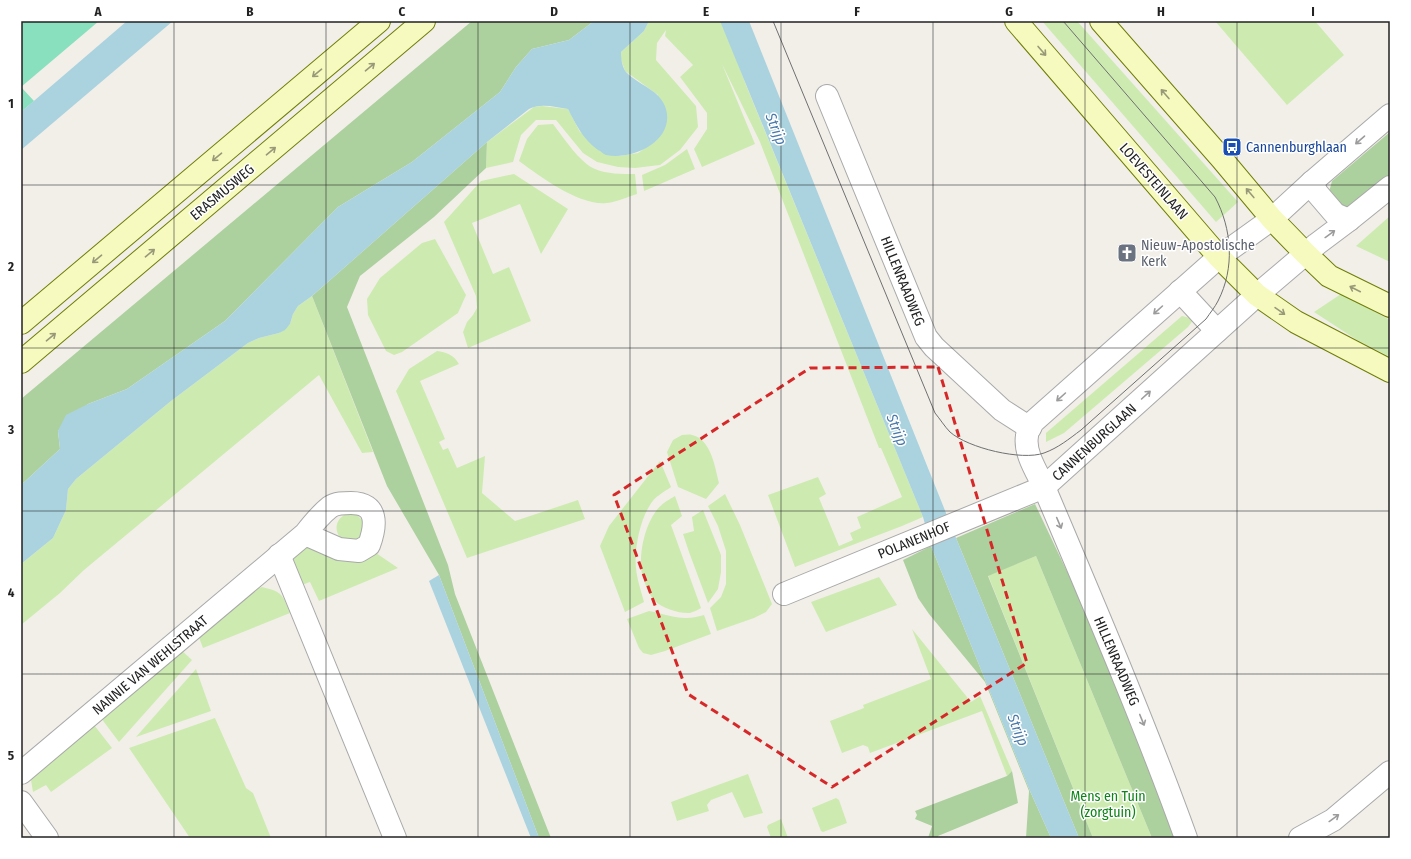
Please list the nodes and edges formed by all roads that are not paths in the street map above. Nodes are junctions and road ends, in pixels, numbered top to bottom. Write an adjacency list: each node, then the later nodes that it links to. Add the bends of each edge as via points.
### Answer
1 (379, 21): 16 (main road, one-way to 16)
2 (424, 21): 18 (main road, ERASMUSWEG, one-way to 2)
3 (1016, 21): 12 (main road, LOEVESTEINLAAN, one-way to 12)
4 (1101, 21): 9 (main road, one-way to 4)
5 (827, 96): 20 (street, HILLENRAADWEG, via 926,338 1002,410)
6 (1390, 115): 7 (street, one-way to 7)
7 (1312, 182): 9 (street); 10 (street, via 1317,193 1335,214)
8 (1390, 187): 10 (street, CANNENBURGLAAN)
9 (1272, 219): 11 (main road); 12 (street)
10 (1349, 220): 11 (street, CANNENBURGLAAN, one-way to 10)
11 (1306, 254): 14 (street, CANNENBURGLAAN); 15 (main road, one-way to 11, via 1329,276)
12 (1219, 256): 13 (street); 14 (main road, LOEVESTEINLAAN)
13 (1180, 291): 17 (street); 20 (street, one-way to 20, via 1033,422)
14 (1257, 295): 17 (street, CANNENBURGLAAN); 19 (main road, LOEVESTEINLAAN, one-way to 19, via 1296,322)
15 (1390, 306)
16 (21, 323)
17 (1218, 331): 21 (street, CANNENBURGLAAN, one-way to 17)
18 (21, 362)
19 (1390, 371)
20 (1030, 428): 21 (street, CANNENBURGLAAN, via 1027,446)
21 (1044, 487): 24 (street, POLANENHOF); 30 (street, HILLENRAADWEG, one-way to 30, via 1159,763)
22 (305, 534): 23 (street, NANNIE VAN WEHLSTRAAT)
23 (279, 556): 26 (street, NANNIE VAN WEHLSTRAAT); 29 (street)
24 (784, 594)
25 (1390, 772): 31 (street, one-way to 25, via 1333,820)
26 (21, 773)
27 (21, 802): 28 (street)
28 (47, 838)
29 (395, 838)
30 (1186, 838)
31 (1300, 838)

